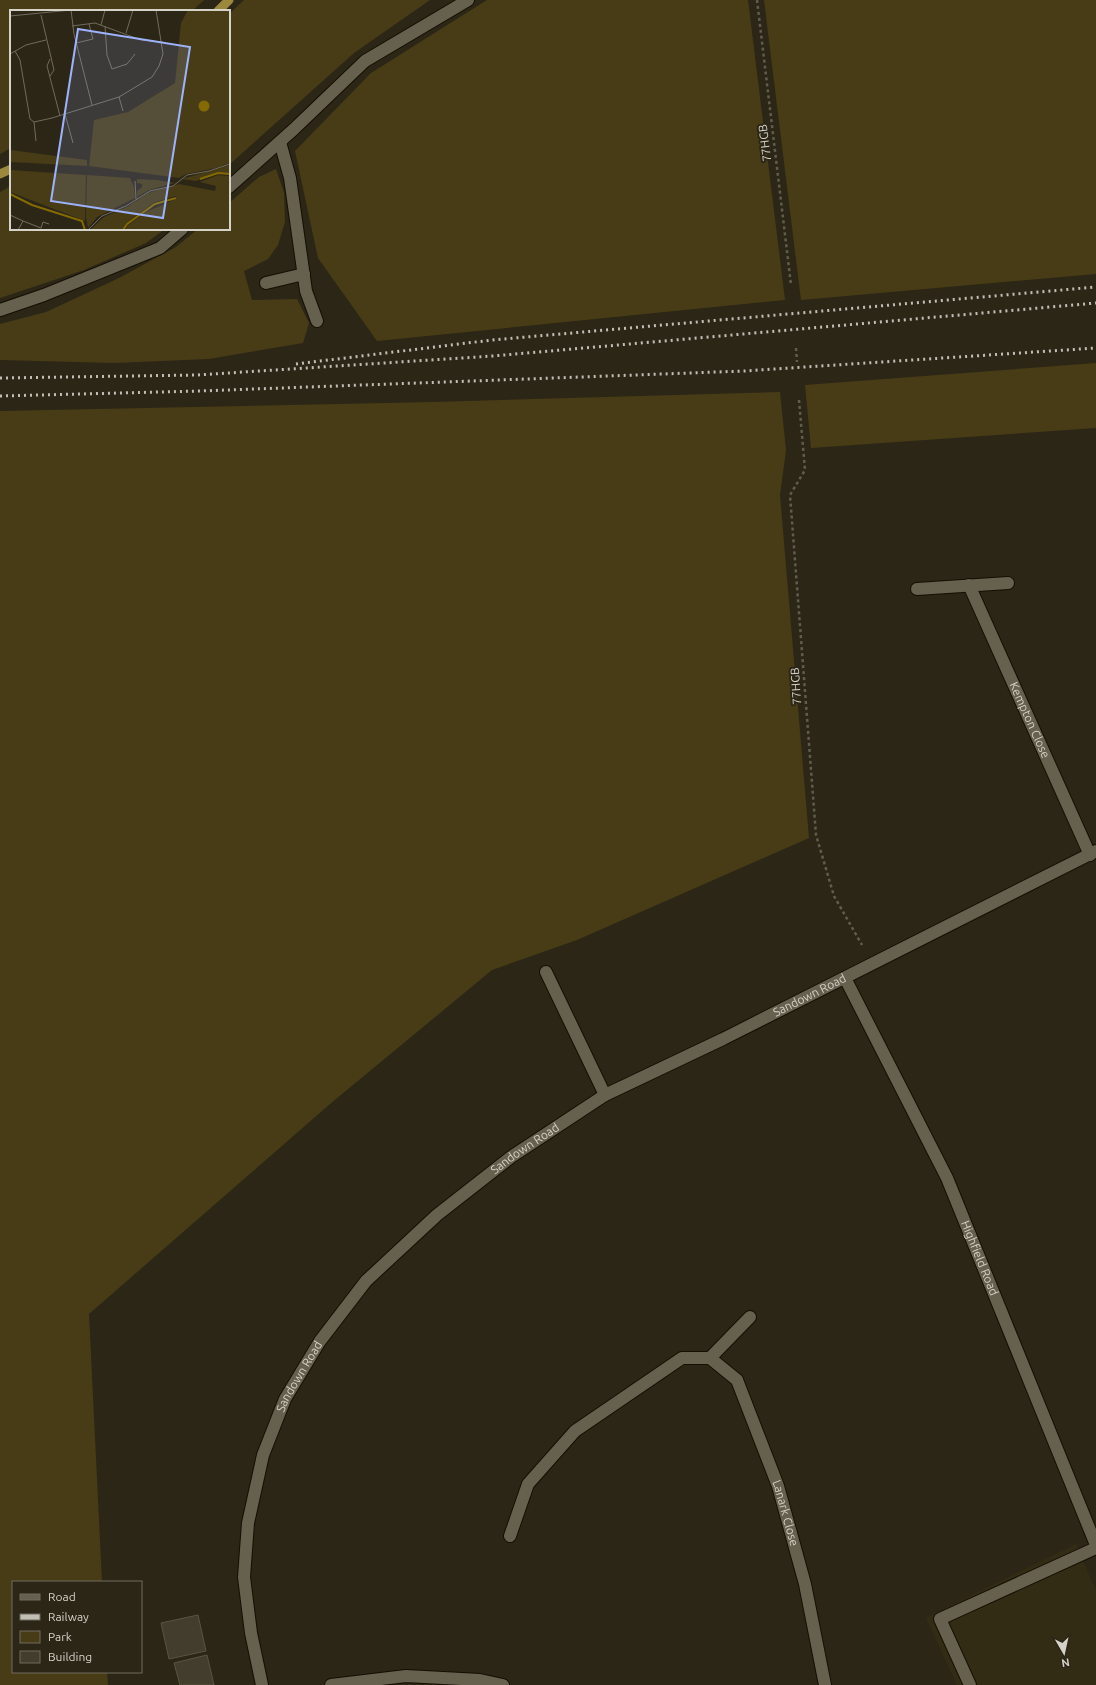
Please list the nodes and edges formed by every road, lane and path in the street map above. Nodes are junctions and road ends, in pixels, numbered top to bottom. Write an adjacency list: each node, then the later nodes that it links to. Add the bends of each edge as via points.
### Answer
1 (468, 0): 3 (street, via 366,61)
2 (757, 0): 8 (path, 77HGB)
3 (280, 142): 4 (street); 6 (street, via 290,178)
4 (230, 186)
5 (181, 230): 9 (street, via 160,248)
6 (304, 274): 7 (street); 10 (street, via 306,291)
7 (266, 283)
8 (791, 285)
9 (0, 310)
10 (316, 321)
11 (796, 348): 12 (path)
12 (796, 362)
13 (799, 400): 18 (path, 77HGB, via 805,470 790,495 816,835 834,896)
14 (1008, 583): 15 (street)
15 (970, 585): 16 (street); 17 (street, Kempton Close)
16 (916, 589)
17 (1093, 853): 18 (street, Sandown Road)
18 (872, 963): 20 (street, Sandown Road)
19 (546, 972): 21 (street)
20 (846, 978): 21 (street, Sandown Road); 25 (street, Highfield Road, via 947,1178)
21 (605, 1095): 26 (street, Sandown Road, via 510,1157 437,1215 366,1281 320,1341 285,1399 263,1455 248,1523 244,1577 251,1633)
22 (750, 1317): 23 (street)
23 (710, 1358): 24 (street, via 682,1358 576,1431 528,1484); 29 (street, Lanark Close, via 737,1380 778,1486 805,1584)
24 (510, 1536)
25 (1096, 1546): 30 (street, via 940,1619)
26 (262, 1685)
27 (330, 1685): 28 (street, via 406,1676 480,1680)
28 (503, 1685)
29 (825, 1685)
30 (970, 1685)

